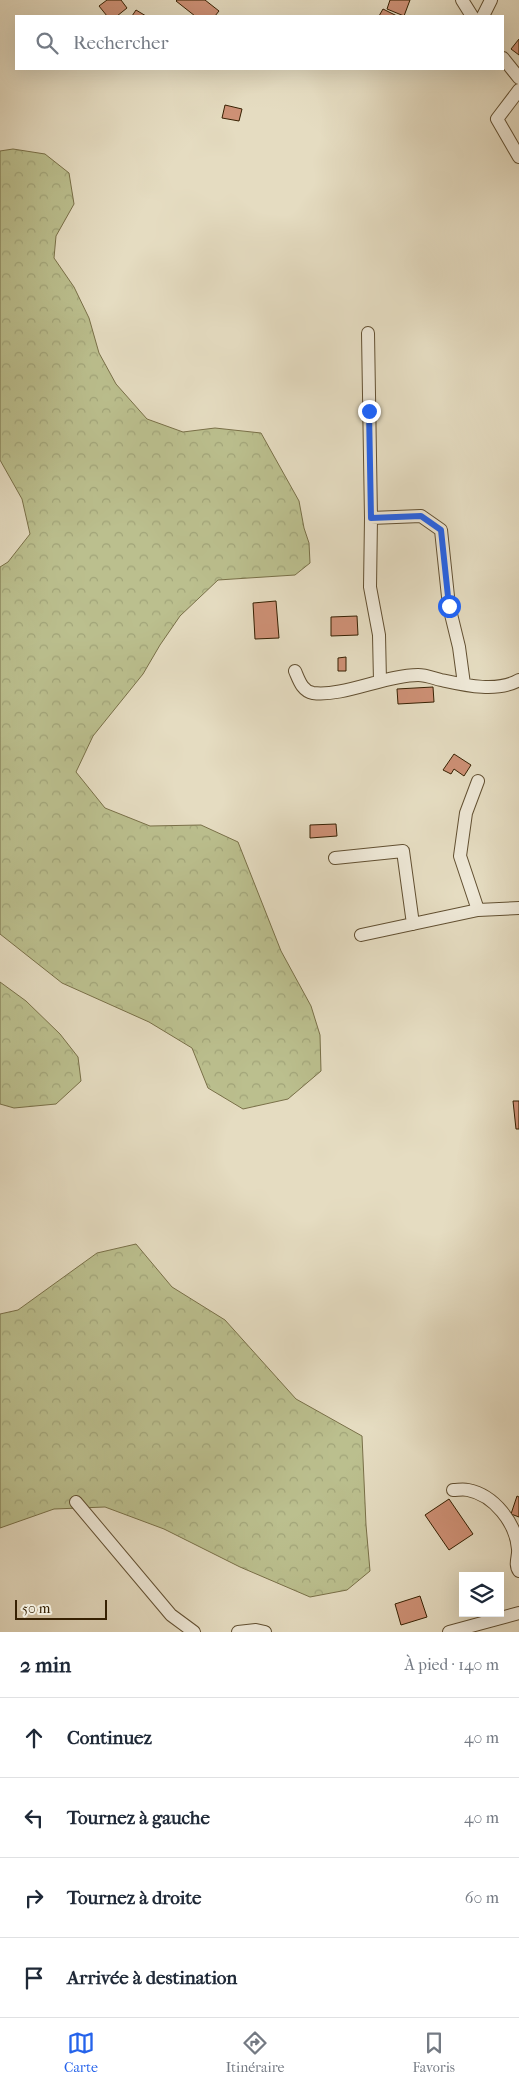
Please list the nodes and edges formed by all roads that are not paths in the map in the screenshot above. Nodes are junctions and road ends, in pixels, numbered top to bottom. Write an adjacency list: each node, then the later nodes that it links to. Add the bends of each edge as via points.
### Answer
1 (462, 0): 3 (street)
2 (491, 0): 4 (street)
3 (471, 15)
4 (484, 15)
5 (504, 59): 6 (street)
6 (519, 78)
7 (519, 90): 8 (street, via 497,119)
8 (519, 157)
9 (368, 332): 10 (street)
10 (371, 518): 13 (street, via 370,587 380,635); 14 (street, via 421,516 441,530 449,606)
11 (295, 671): 13 (street, via 303,688 312,693)
12 (519, 680): 14 (street, via 495,687)
13 (380, 681): 14 (street, via 420,675)
14 (464, 684)
15 (478, 781): 18 (street, via 466,812 460,856)
16 (335, 858): 19 (street, via 403,851)
17 (519, 908): 18 (street)
18 (478, 910): 19 (street)
19 (413, 924): 20 (street)
20 (361, 935)
21 (453, 1490): 23 (street, via 469,1490 491,1501 510,1522 518,1548 516,1567)
22 (76, 1502): 25 (street, via 171,1615)
23 (519, 1571)
24 (519, 1613): 28 (street)
25 (194, 1632)
26 (238, 1632): 27 (street)
27 (266, 1632)
28 (449, 1632)

